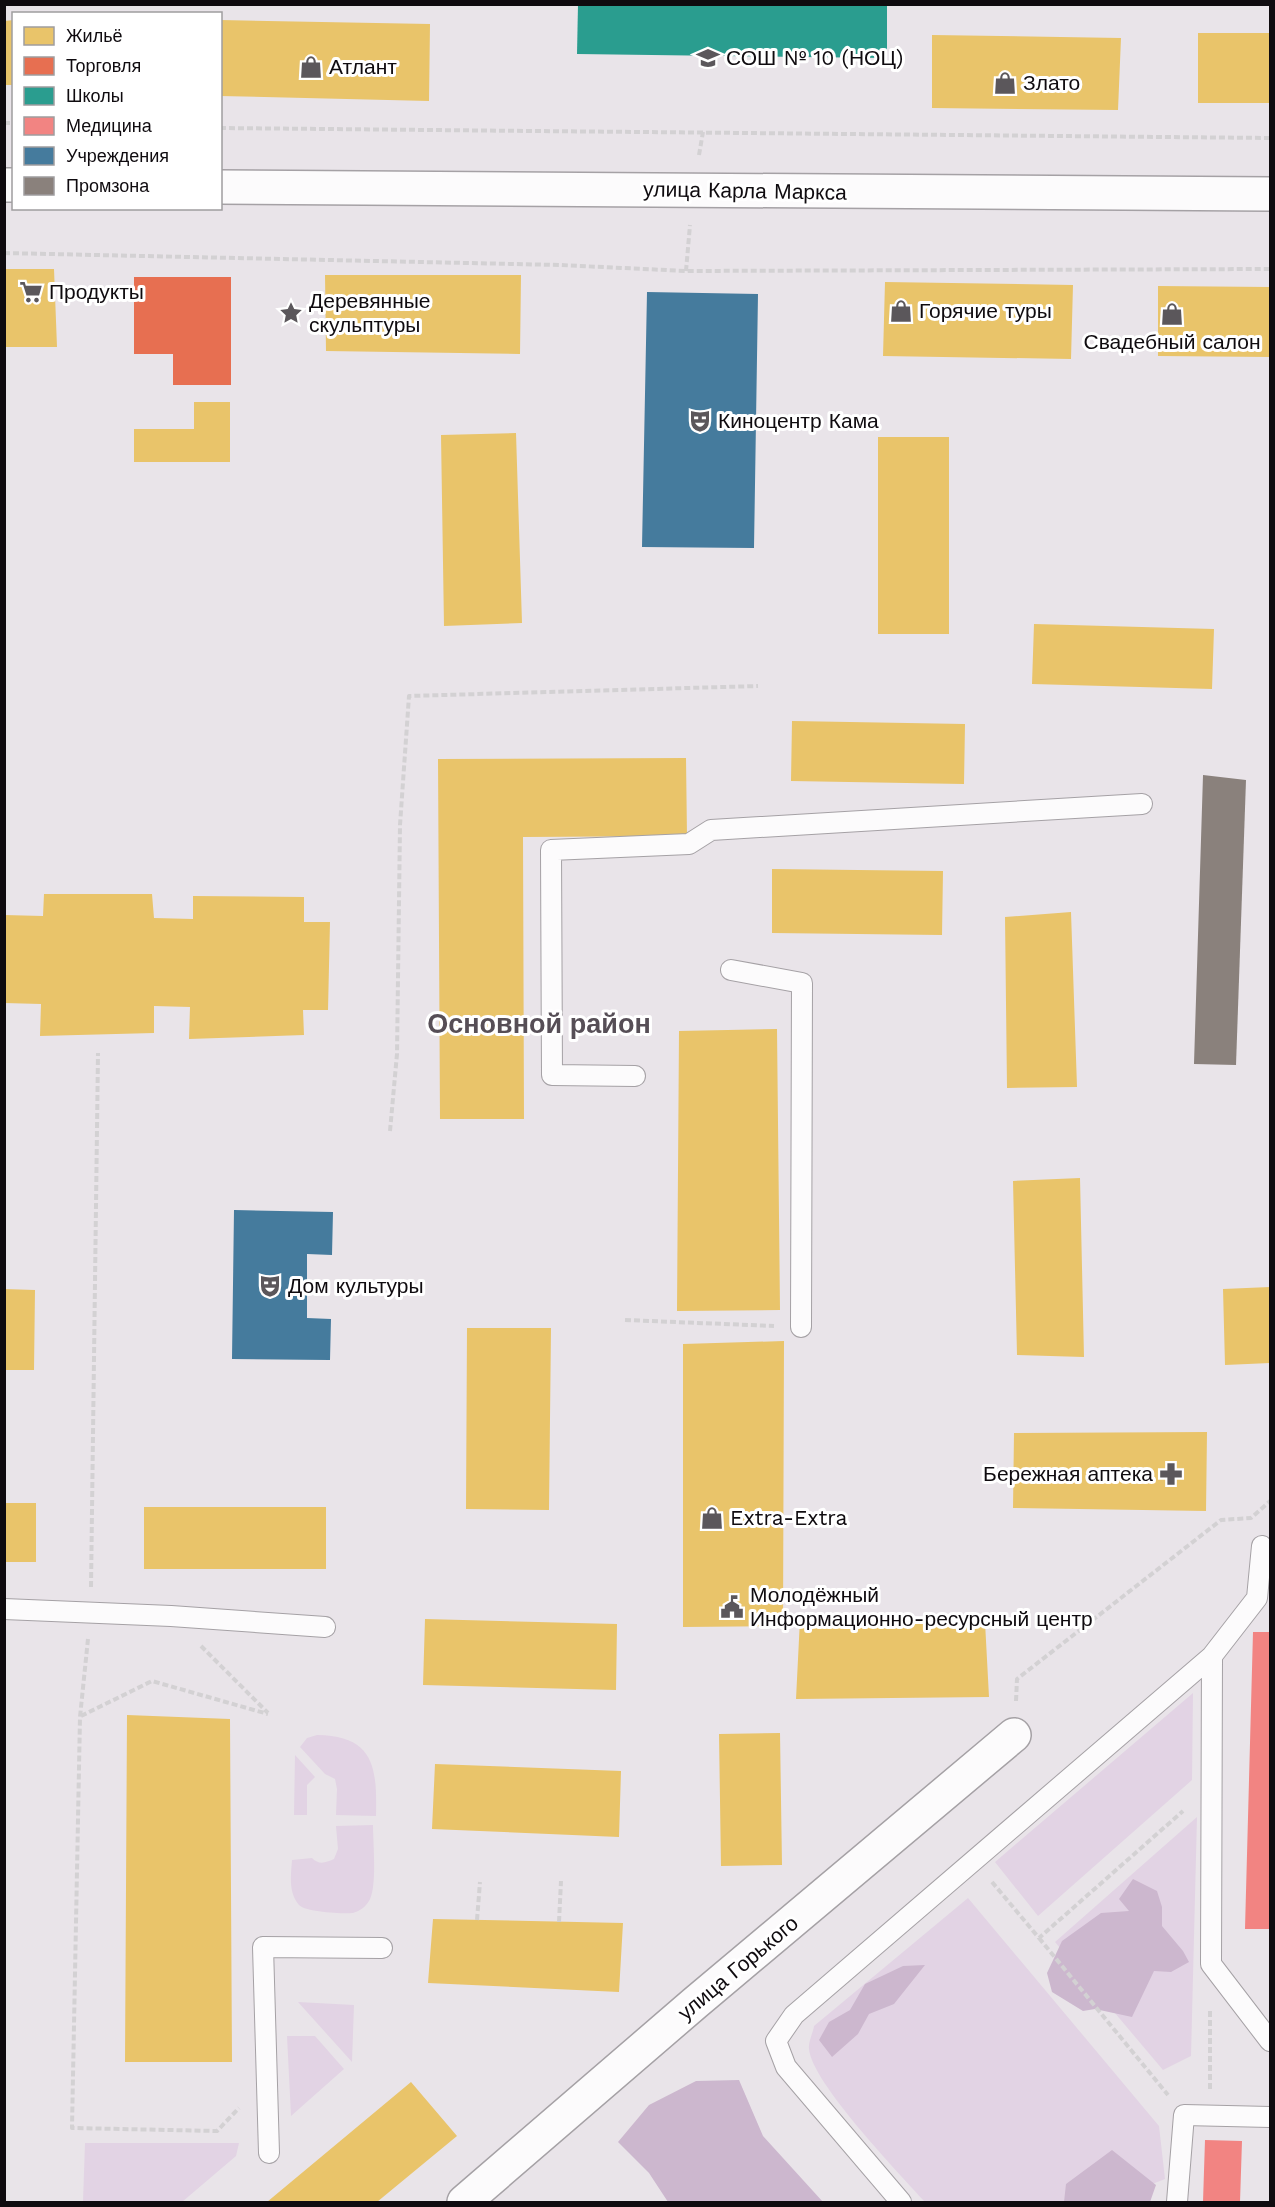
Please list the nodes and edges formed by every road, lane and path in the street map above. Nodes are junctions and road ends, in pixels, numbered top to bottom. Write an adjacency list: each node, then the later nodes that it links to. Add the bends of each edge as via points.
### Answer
1 (222, 128): 2 (path)
2 (1270, 138)
3 (222, 187): 4 (street, улица Карла Маркса)
4 (1270, 194)
5 (4, 253): 6 (path, via 686,271)
6 (1270, 269)
7 (758, 686): 12 (path, via 410,696 400,825 397,1054)
8 (1142, 804): 11 (lane, via 711,830 689,844 551,850 552,1075)
9 (731, 970): 14 (lane, via 802,983)
10 (98, 1053): 19 (path)
11 (635, 1076)
12 (390, 1131)
13 (625, 1320): 14 (path)
14 (801, 1327)
15 (1270, 1501): 24 (path, via 1251,1518 1221,1520 1017,1679)
16 (1262, 1546): 17 (lane)
17 (1264, 1598): 22 (lane)
18 (4, 1609): 19 (lane)
19 (91, 1612): 20 (lane); 23 (path)
20 (171, 1616): 21 (lane); 23 (path, via 268,1714 152,1681)
21 (325, 1627)
22 (1212, 1656): 25 (lane); 26 (lane)
23 (80, 1717): 35 (path, via 72,2128 217,2132)
24 (1014, 1735): 40 (street, улица Горького)
25 (1212, 1786): 31 (path); 33 (lane)
26 (974, 1861): 31 (path); 41 (lane, via 794,2015 776,2041 786,2067)
27 (561, 1881): 30 (path)
28 (480, 1882): 29 (path)
29 (477, 1920)
30 (559, 1922)
31 (1039, 1938): 36 (path)
32 (382, 1948): 35 (lane, via 263,1947)
33 (1211, 1964): 34 (lane); 37 (path)
34 (1270, 2041)
35 (266, 2079): 39 (lane)
36 (1184, 2115): 37 (lane); 42 (lane)
37 (1209, 2116): 38 (lane)
38 (1270, 2116)
39 (269, 2154)
40 (464, 2202)
41 (901, 2202)
42 (1177, 2202)

